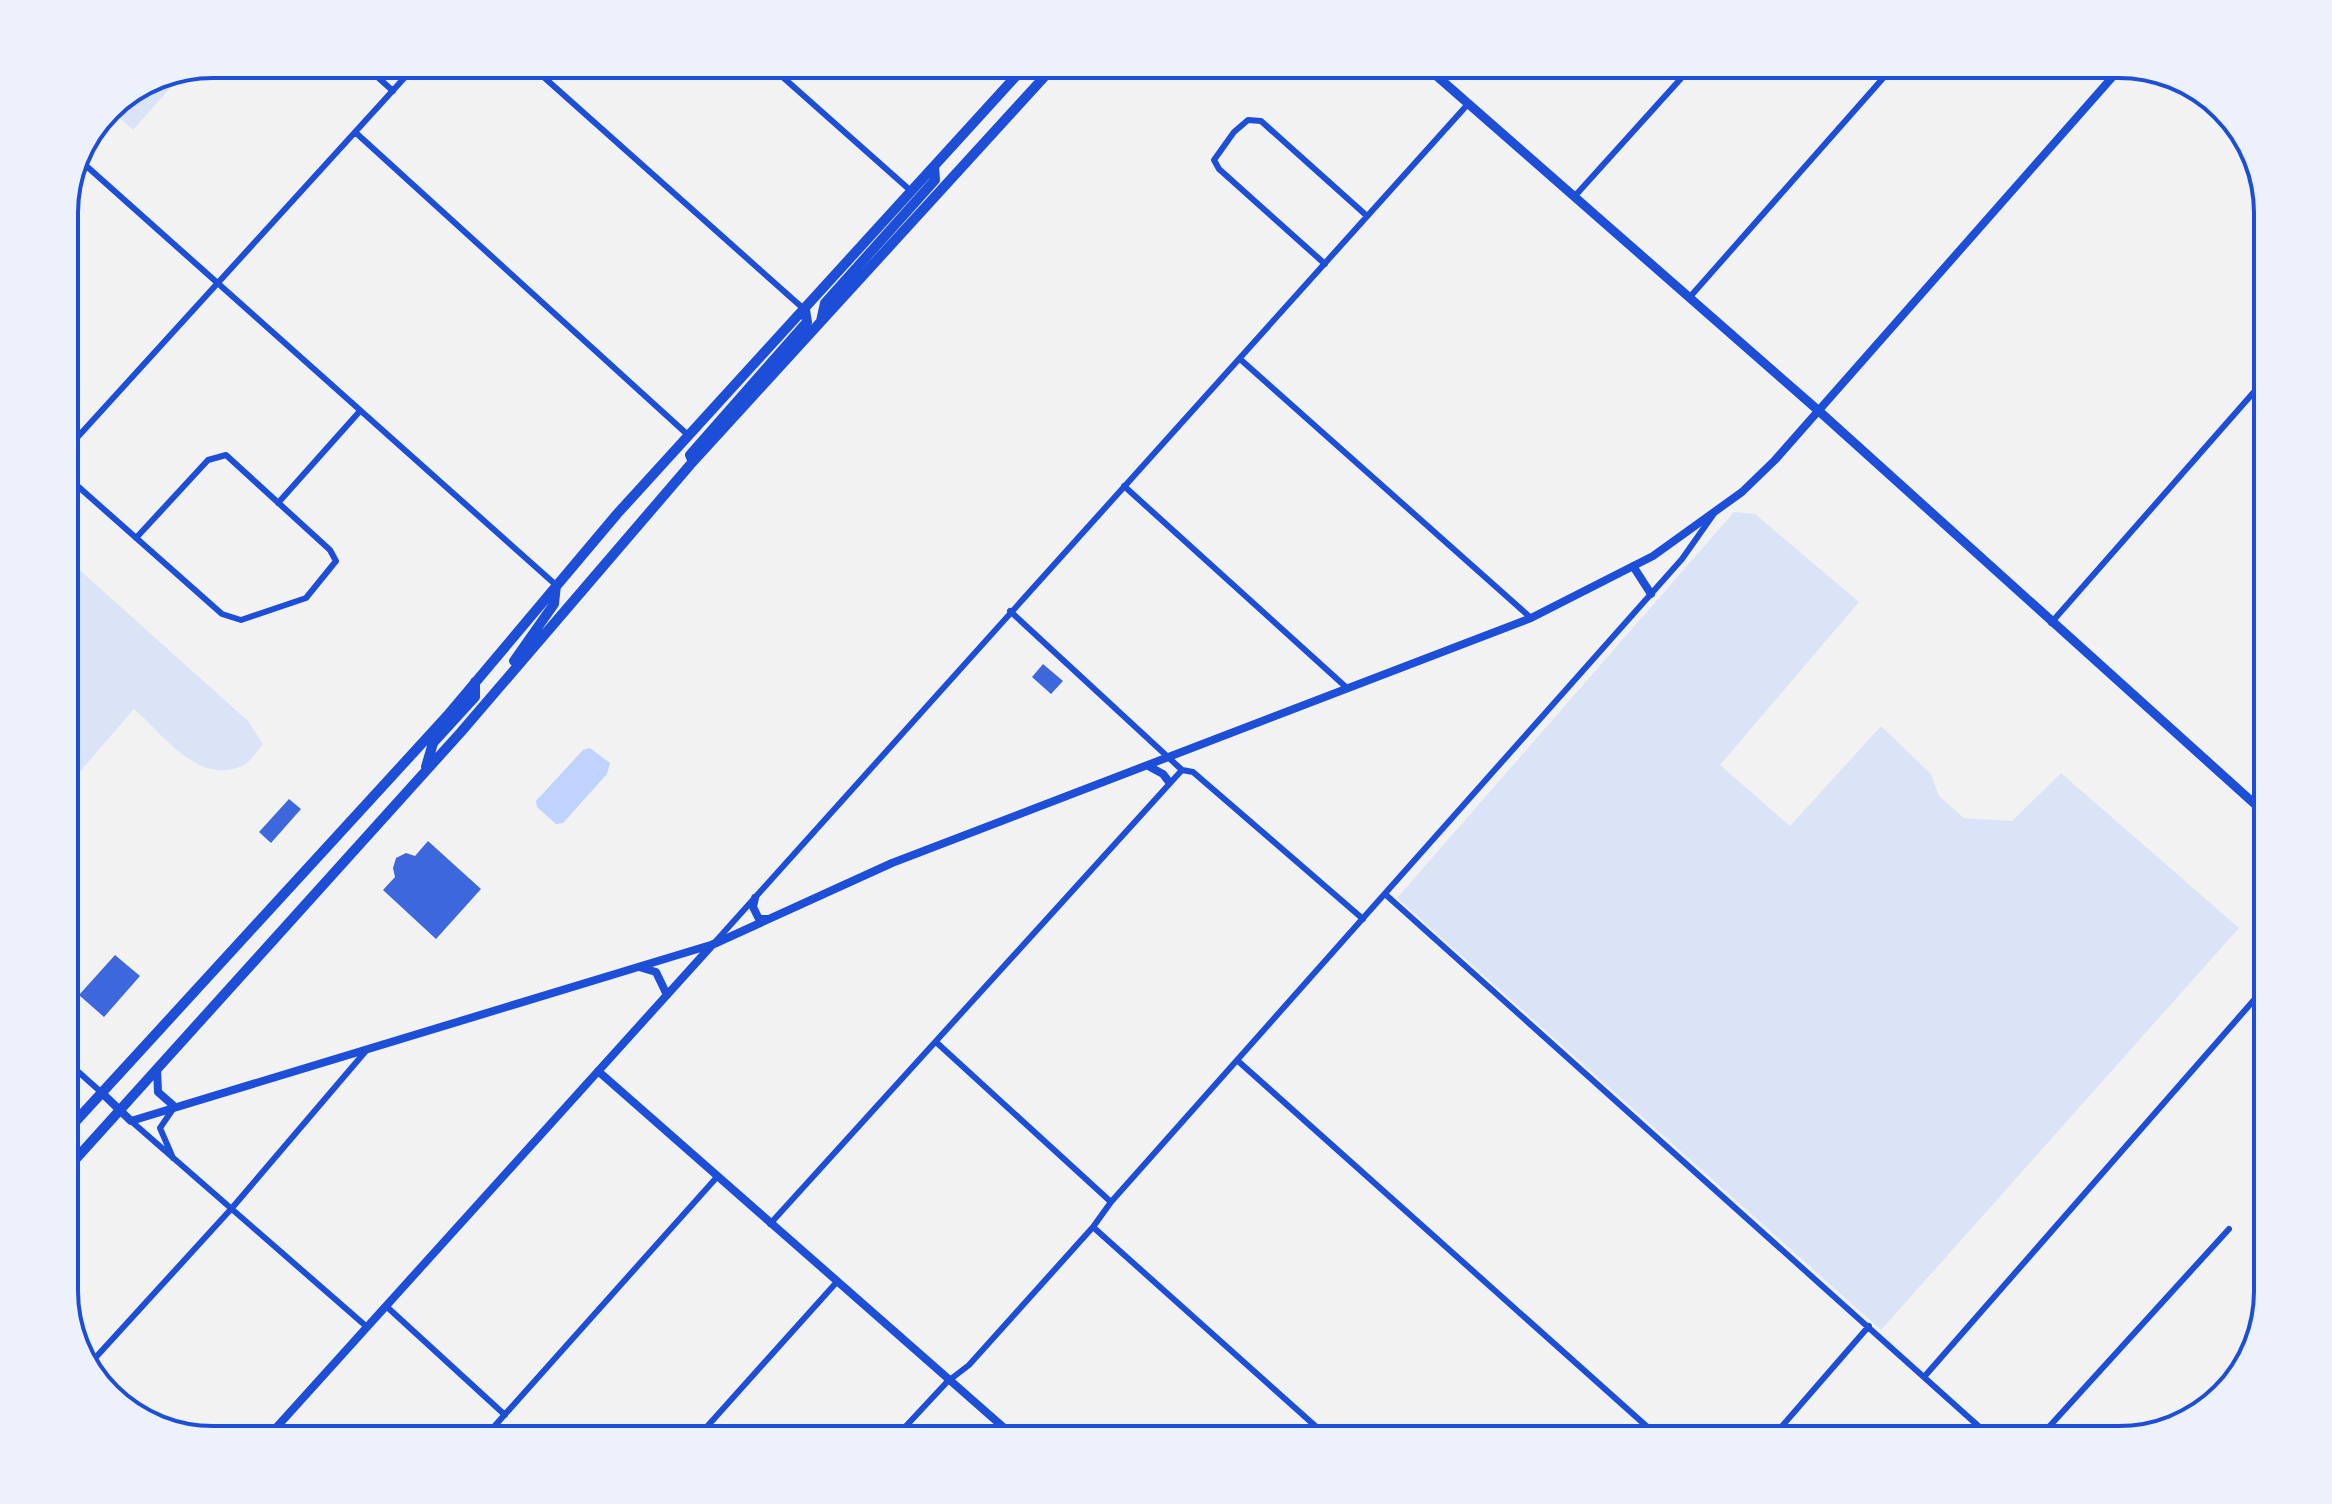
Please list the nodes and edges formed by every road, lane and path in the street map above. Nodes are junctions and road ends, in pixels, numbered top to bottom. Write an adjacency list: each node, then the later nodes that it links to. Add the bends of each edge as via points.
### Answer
1 (379, 78): 11 (street)
2 (405, 78): 11 (street)
3 (545, 78): 22 (street)
4 (784, 78): 16 (street)
5 (1014, 78): 15 (main road)
6 (1043, 78): 23 (main road)
7 (1439, 78): 12 (main road)
8 (1681, 78): 17 (street)
9 (1883, 78): 21 (street)
10 (2112, 78): 27 (street)
11 (393, 91): 13 (street)
12 (1468, 104): 17 (main road); 18 (street)
13 (355, 132): 20 (street); 28 (street)
14 (86, 166): 20 (street)
15 (934, 166): 16 (main road); 23 (main road, via 935,180 825,303)
16 (911, 191): 22 (main road)
17 (1574, 197): 21 (main road)
18 (1367, 216): 19 (street); 19 (street, via 1261,121 1248,120 1234,132 1214,160 1219,169)
19 (1325, 264): 24 (street)
20 (217, 283): 26 (street); 29 (street)
21 (1689, 298): 27 (main road)
22 (805, 310): 28 (main road); 30 (main road, via 807,322 698,445 690,455)
23 (820, 323): 30 (main road)
24 (1240, 359): 32 (street); 40 (street)
25 (2254, 392): 41 (street)
26 (360, 411): 33 (street); 37 (street)
27 (1820, 412): 34 (street); 41 (main road)
28 (688, 435): 37 (main road)
29 (78, 437)
30 (693, 462): 42 (main road)
31 (78, 486): 35 (street)
32 (1124, 486): 39 (street); 44 (street)
33 (278, 503): 35 (street, via 226,455 208,460); 35 (street, via 336,561 306,598 241,620 222,614)
34 (1713, 515): 36 (street); 38 (street)
35 (136, 538)
36 (1633, 566): 38 (street); 40 (street)
37 (556, 585): 42 (main road, via 554,604 515,656); 43 (main road)
38 (1651, 594): 51 (street)
39 (1010, 611): 45 (street); 52 (street)
40 (1531, 618): 44 (street)
41 (2051, 623): 50 (main road)
42 (512, 670): 48 (main road)
43 (475, 682): 48 (main road, via 475,697 433,743); 65 (main road)
44 (1347, 688): 45 (street)
45 (1171, 759): 46 (street); 47 (street)
46 (1150, 767): 49 (street); 53 (street, via 892,863)
47 (1182, 770): 49 (street); 54 (street, via 1193,772)
48 (425, 771): 62 (main road)
49 (1169, 782): 59 (street)
50 (2254, 800)
51 (1385, 894): 54 (street); 80 (street)
52 (755, 898): 53 (street, via 759,919); 55 (street)
53 (768, 919): 55 (street)
54 (1363, 919): 61 (street)
55 (714, 944): 56 (street); 57 (street)
56 (639, 967): 57 (street, via 656,972); 60 (street)
57 (667, 995): 63 (street)
58 (2254, 1000): 83 (street)
59 (936, 1042): 73 (street); 75 (street)
60 (365, 1052): 66 (street); 74 (street)
61 (1238, 1061): 73 (street); 92 (street)
62 (157, 1069): 66 (street, via 158,1092); 67 (main road)
63 (598, 1071): 72 (street); 79 (street)
64 (78, 1072): 65 (street)
65 (102, 1093): 67 (street); 68 (main road)
66 (175, 1107): 69 (street); 71 (street, via 160,1128)
67 (120, 1111): 69 (street); 70 (main road)
68 (78, 1119)
69 (131, 1121): 71 (street)
70 (78, 1157)
71 (175, 1161): 74 (street)
72 (717, 1177): 75 (street); 85 (street)
73 (1111, 1202): 76 (street)
74 (232, 1208): 81 (street); 82 (street)
75 (770, 1224): 78 (street)
76 (1093, 1227): 84 (street, via 969,1365); 91 (street)
77 (2229, 1229): 95 (street)
78 (835, 1284): 84 (street); 88 (street)
79 (386, 1306): 81 (street); 85 (street)
80 (1869, 1326): 83 (street); 93 (street)
81 (367, 1327): 86 (street)
82 (95, 1358)
83 (1924, 1377): 94 (street)
84 (947, 1382): 89 (street); 90 (street)
85 (505, 1415): 87 (street)
86 (278, 1426)
87 (495, 1426)
88 (708, 1426)
89 (906, 1426)
90 (1001, 1426)
91 (1315, 1426)
92 (1646, 1426)
93 (1782, 1426)
94 (1978, 1426)
95 (2050, 1426)

